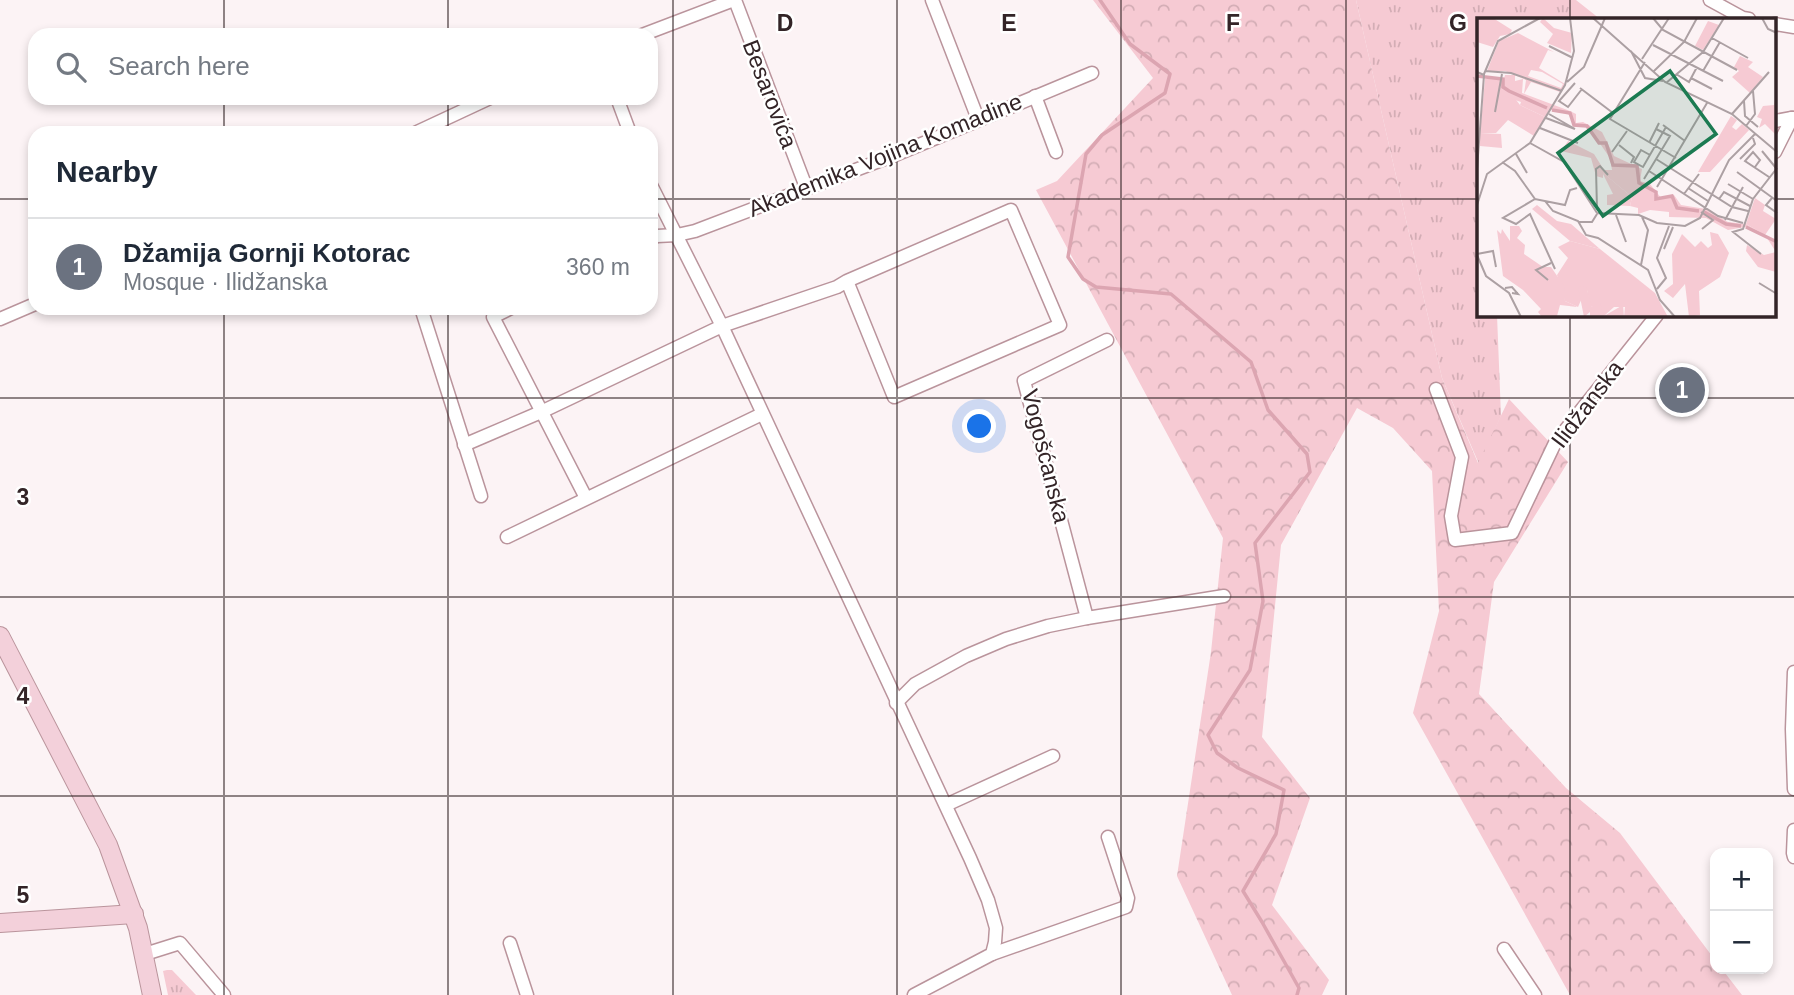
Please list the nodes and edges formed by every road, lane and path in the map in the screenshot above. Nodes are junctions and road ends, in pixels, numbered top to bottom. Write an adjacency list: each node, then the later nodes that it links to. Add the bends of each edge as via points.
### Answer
1 (734, 0): 7 (street); 18 (street, Besarovića)
2 (932, 0): 13 (street)
3 (1710, 0): 4 (street)
4 (1743, 18)
5 (1776, 24): 6 (street)
6 (1794, 27)
7 (658, 29)
8 (1092, 73): 9 (street, Akademika Vojina Komadine)
9 (1035, 96): 13 (street, Akademika Vojina Komadine); 17 (street)
10 (475, 105): 14 (street)
11 (620, 105): 15 (street)
12 (1793, 118): 16 (street)
13 (978, 119): 18 (street, Akademika Vojina Komadine)
14 (430, 126)
15 (627, 126)
16 (1776, 150)
17 (1056, 152)
18 (806, 187): 20 (street, Akademika Vojina Komadine)
19 (658, 198): 20 (street)
20 (677, 235): 21 (street, Akademika Vojina Komadine); 28 (street)
21 (658, 236)
22 (848, 281): 22 (street, via 1011,210 1060,325 894,397); 28 (street)
23 (28, 307): 27 (street)
24 (423, 315): 33 (street)
25 (497, 315): 31 (street, via 493,317)
26 (1655, 317): 30 (street, Ilidžanska, via 1555,443 1512,533 1455,540 1451,516 1462,457)
27 (0, 319)
28 (722, 326): 31 (street); 32 (street)
29 (1107, 340): 38 (street, Vogošćanska, via 1024,381)
30 (1436, 389)
31 (541, 412): 33 (street); 35 (street)
32 (762, 414): 35 (street); 41 (street)
33 (464, 445): 34 (street)
34 (481, 496)
35 (586, 498): 36 (street)
36 (507, 537)
37 (1224, 596): 38 (street)
38 (1087, 618): 41 (street, via 1048,625 967,656 915,684)
39 (0, 636): 48 (street, via 107,845)
40 (1794, 672): 43 (street)
41 (896, 703): 44 (street)
42 (1053, 756): 44 (street)
43 (1794, 789)
44 (946, 805): 53 (street, via 996,928)
45 (1794, 830): 47 (street)
46 (1108, 837): 53 (street, via 1128,898 1126,907)
47 (1794, 857)
48 (134, 914): 49 (street); 52 (street)
49 (0, 923)
50 (510, 943): 56 (street)
51 (1504, 949): 58 (street)
52 (145, 954): 54 (street); 55 (street, via 180,943)
53 (992, 954): 57 (street)
54 (152, 995)
55 (224, 995)
56 (527, 995)
57 (914, 995)
58 (1535, 995)

